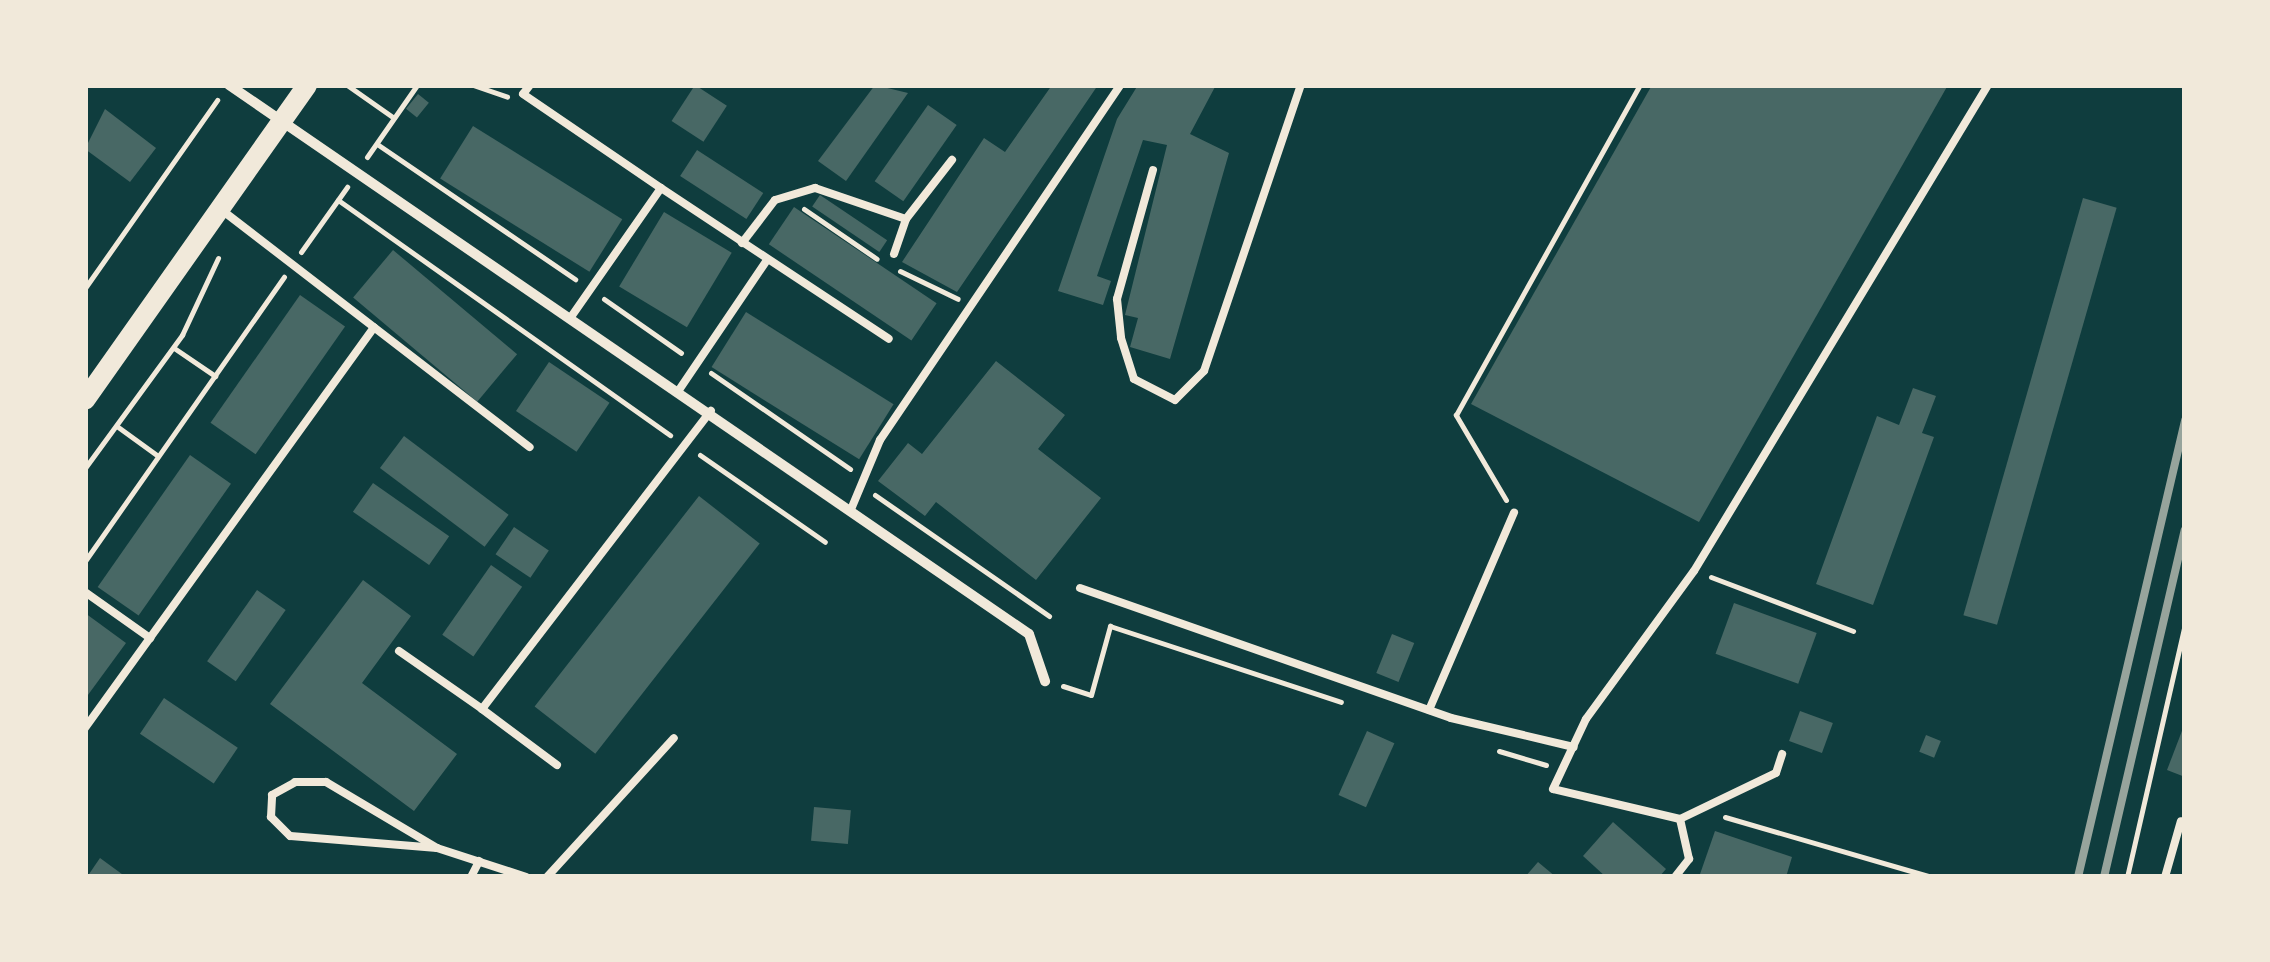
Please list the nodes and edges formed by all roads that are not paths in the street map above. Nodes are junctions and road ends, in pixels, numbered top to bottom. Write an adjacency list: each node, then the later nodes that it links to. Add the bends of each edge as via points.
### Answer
1 (228, 85): 7 (street)
2 (307, 85): 7 (main road)
3 (530, 85): 10 (lane, via 523,94)
4 (1120, 85): 23 (lane, via 880,440 866,486)
5 (1301, 85): 9 (lane, via 1204,371 1175,400 1134,379 1117,299)
6 (1988, 85): 34 (lane, via 1694,571)
7 (282, 120): 11 (main road); 16 (street, via 354,177)
8 (952, 160): 12 (lane)
9 (1154, 170)
10 (661, 188): 13 (lane); 16 (lane)
11 (220, 208): 17 (lane); 20 (main road)
12 (906, 219): 13 (lane, via 815,188 775,200); 14 (lane)
13 (742, 243): 15 (lane)
14 (894, 254)
15 (768, 260): 18 (lane); 19 (lane)
16 (571, 316): 19 (street)
17 (374, 327): 22 (lane); 27 (lane)
18 (889, 339)
19 (679, 390): 21 (street)
20 (85, 400)
21 (711, 411): 23 (street); 30 (lane)
22 (530, 446)
23 (852, 506): 29 (street, via 1029,634)
24 (1514, 513): 31 (lane)
25 (1080, 588): 31 (lane)
26 (85, 592): 27 (lane)
27 (150, 638): 32 (lane)
28 (399, 651): 30 (lane)
29 (1046, 681)
30 (482, 709): 36 (lane)
31 (1429, 710): 34 (lane)
32 (85, 728)
33 (674, 738): 43 (lane)
34 (1574, 747): 37 (lane, via 1553,789)
35 (1782, 754): 37 (lane, via 1776,773)
36 (557, 766)
37 (1680, 819): 44 (lane, via 1689,859)
38 (2181, 821): 45 (lane)
39 (437, 848): 39 (lane, via 326,782 295,782 272,795 271,818 290,836); 40 (lane)
40 (479, 862): 41 (lane); 42 (lane)
41 (472, 877)
42 (526, 877)
43 (547, 877)
44 (1675, 877)
45 (2165, 877)

